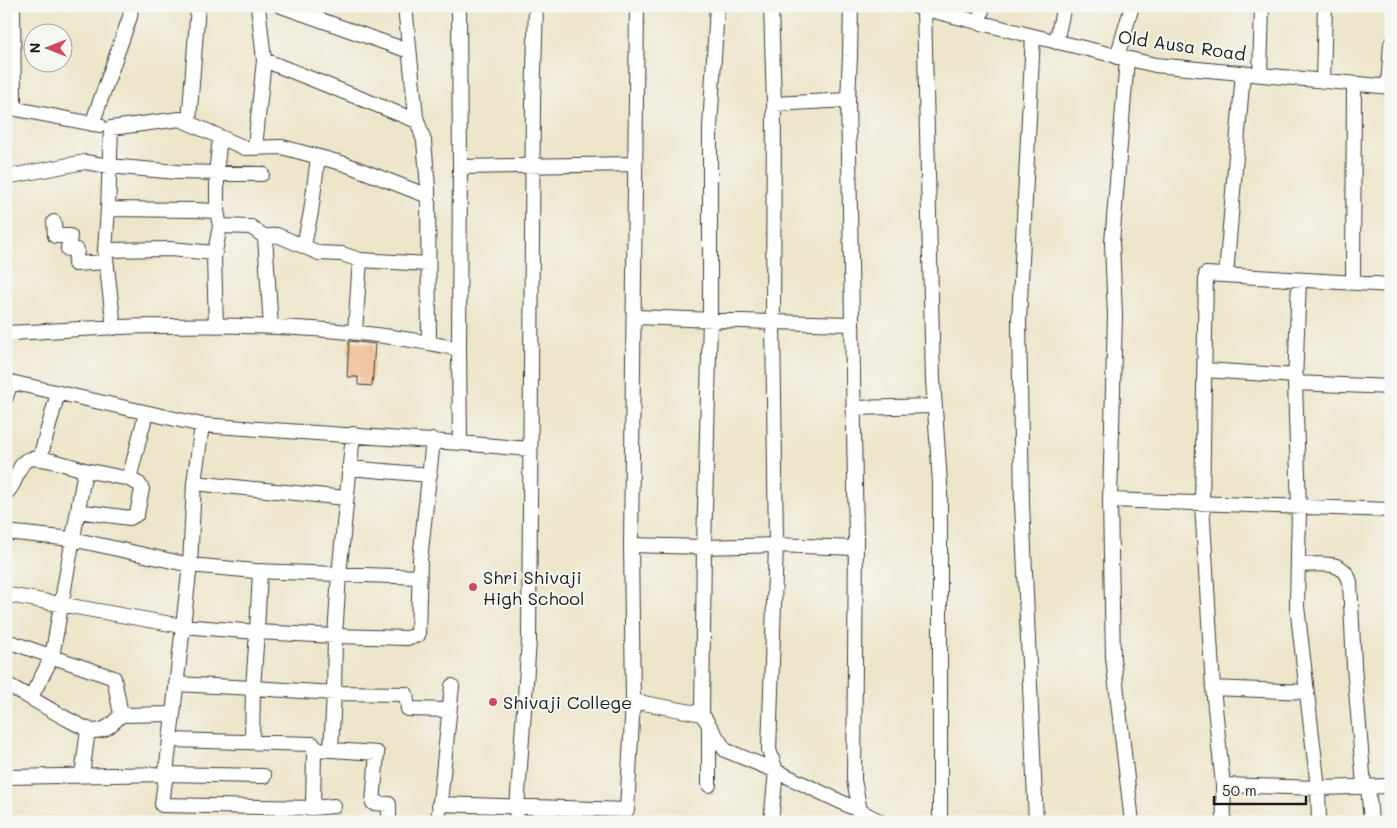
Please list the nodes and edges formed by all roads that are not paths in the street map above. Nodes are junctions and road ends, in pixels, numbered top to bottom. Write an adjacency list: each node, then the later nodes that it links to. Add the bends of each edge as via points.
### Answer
1 (13, 6): 34 (street)
2 (131, 6): 37 (street, via 130,17)
3 (198, 6): 36 (street)
4 (258, 6): 26 (street)
5 (281, 6): 24 (street)
6 (459, 6): 44 (street)
7 (536, 6): 45 (street)
8 (637, 6): 42 (street)
9 (717, 6): 65 (street, via 710,128)
10 (771, 6): 33 (street)
11 (851, 6): 32 (street)
12 (983, 6): 20 (street)
13 (1064, 6): 22 (street)
14 (1132, 6): 25 (street)
15 (1262, 6): 28 (street)
16 (1325, 6): 29 (street)
17 (402, 8): 24 (street)
18 (919, 8): 19 (street, Old Ausa Road); 81 (street)
19 (950, 11): 20 (street, Old Ausa Road)
20 (979, 23): 21 (street, Old Ausa Road)
21 (1033, 36): 22 (street, Old Ausa Road); 160 (street, via 1019,321 1022,504)
22 (1056, 42): 25 (street, Old Ausa Road)
23 (1391, 44): 31 (street)
24 (409, 51): 35 (street)
25 (1122, 58): 27 (street, Old Ausa Road, via 1155,65); 97 (street, via 1112,243 1115,315)
26 (264, 60): 35 (street); 40 (street)
27 (1243, 73): 28 (street, Old Ausa Road); 60 (street)
28 (1260, 75): 29 (street, Old Ausa Road)
29 (1324, 81): 30 (street, Old Ausa Road)
30 (1354, 84): 31 (street, Old Ausa Road); 62 (street)
31 (1390, 87)
32 (848, 100): 33 (street); 67 (street)
33 (774, 104): 66 (street)
34 (10, 108): 37 (street)
35 (417, 121): 49 (street, via 424,141)
36 (189, 122): 38 (street, via 180,119); 39 (street)
37 (92, 124): 38 (street)
38 (111, 128): 43 (street)
39 (220, 137): 40 (street, via 245,148); 46 (street)
40 (255, 147): 41 (street, via 282,147)
41 (318, 157): 49 (street); 55 (street)
42 (635, 164): 45 (street); 64 (street)
43 (109, 166): 46 (street); 48 (street, via 85,162); 50 (street)
44 (460, 167): 45 (street); 74 (street)
45 (532, 167): 88 (street)
46 (217, 172): 47 (street); 51 (street)
47 (262, 174)
48 (6, 177)
49 (428, 196): 59 (street)
50 (108, 209): 51 (street); 57 (street)
51 (217, 211): 53 (street)
52 (54, 222): 57 (street, via 55,236 70,236 68,249 77,250 76,264)
53 (220, 226): 54 (street, via 251,227); 56 (street)
54 (265, 238): 55 (street, via 277,235); 69 (street)
55 (304, 245): 58 (street, via 319,253 342,254)
56 (215, 253): 57 (street, via 170,249); 68 (street)
57 (105, 256): 70 (street)
58 (360, 260): 59 (street); 72 (street)
59 (428, 264): 73 (street)
60 (1226, 276): 61 (street); 75 (street, via 1206,274)
61 (1299, 280): 62 (street); 76 (street)
62 (1353, 283): 63 (street)
63 (1391, 285)
64 (635, 317): 65 (street); 104 (street)
65 (710, 319): 66 (street); 106 (street)
66 (773, 322): 67 (street); 105 (street)
67 (852, 324): 82 (street)
68 (216, 326): 69 (street); 70 (street)
69 (272, 327): 72 (street)
70 (114, 328): 71 (street)
71 (6, 332)
72 (355, 332): 73 (street)
73 (428, 343): 74 (street)
74 (459, 349): 87 (street)
75 (1204, 370): 76 (street); 98 (street)
76 (1296, 380): 78 (street); 99 (street)
77 (9, 381): 79 (street); 80 (street)
78 (1391, 387)
79 (58, 394): 83 (street); 89 (street)
80 (6, 397)
81 (934, 406): 82 (street); 159 (street, via 940,483)
82 (853, 408): 107 (street)
83 (146, 413): 84 (street); 93 (street)
84 (202, 425): 85 (street); 94 (street)
85 (353, 434): 86 (street); 90 (street)
86 (433, 440): 87 (street); 92 (street)
87 (460, 443): 88 (street)
88 (529, 449): 150 (street, via 529,641)
89 (40, 458): 91 (street); 95 (street, via 24,462)
90 (349, 468): 92 (street); 96 (street)
91 (85, 470): 93 (street); 101 (street)
92 (430, 474): 112 (street)
93 (128, 479): 101 (street, via 142,489 135,516)
94 (194, 483): 96 (street); 108 (street)
95 (6, 493)
96 (346, 498): 111 (street)
97 (1110, 500): 98 (street); 161 (street, via 1113,658)
98 (1202, 504): 99 (street); 124 (street)
99 (1299, 508): 100 (street); 109 (street)
100 (1391, 510)
101 (77, 511): 103 (street)
102 (6, 532): 103 (street)
103 (72, 539): 108 (street); 114 (street)
104 (631, 545): 106 (street); 128 (street)
105 (776, 545): 106 (street); 107 (street); 138 (street, via 769,750)
106 (704, 547): 132 (street)
107 (856, 548): 152 (street, via 854,780)
108 (190, 565): 110 (street); 115 (street)
109 (1298, 565): 125 (street, via 1297,606); 145 (street, via 1335,565 1348,573)
110 (260, 571): 111 (street); 116 (street)
111 (339, 575): 112 (street); 117 (street)
112 (420, 577): 117 (street, via 418,635 407,638)
113 (9, 596): 114 (street)
114 (61, 605): 115 (street); 119 (street)
115 (182, 626): 116 (street); 121 (street)
116 (257, 632): 117 (street); 123 (street)
117 (335, 636): 126 (street)
118 (10, 642): 119 (street)
119 (52, 657): 127 (street); 131 (street, via 114,678)
120 (6, 684): 127 (street)
121 (176, 684): 123 (street); 130 (street)
122 (452, 686): 129 (street)
123 (253, 688): 126 (street); 135 (street)
124 (1213, 688): 125 (street); 144 (street)
125 (1307, 692): 147 (street)
126 (334, 693): 129 (street, via 406,694 408,709); 136 (street)
127 (31, 697): 133 (street)
128 (633, 701): 132 (street); 153 (street)
129 (449, 710): 148 (street)
130 (173, 714): 131 (street); 134 (street)
131 (121, 715): 133 (street, via 109,727 94,731)
132 (706, 719): 138 (street, via 725,750); 143 (street)
133 (88, 729): 140 (street)
134 (170, 740): 135 (street); 139 (street)
135 (252, 742): 137 (street, via 313,744)
136 (331, 750): 137 (street, via 317,749); 154 (street, via 377,753 373,803 388,804)
137 (314, 752): 151 (street)
138 (776, 771): 152 (street); 157 (street)
139 (166, 774): 140 (street); 141 (street); 151 (street, via 162,805)
140 (82, 776): 142 (street)
141 (264, 776)
142 (6, 777)
143 (709, 785)
144 (1223, 785): 147 (street); 162 (street)
145 (1366, 786): 146 (street); 147 (street); 164 (street)
146 (1391, 786)
147 (1318, 788): 163 (street)
148 (439, 804): 150 (street); 155 (street)
149 (334, 806): 151 (street)
150 (516, 806): 153 (street); 156 (street)
151 (313, 808)
152 (860, 811): 158 (street)
153 (627, 816)
154 (389, 822)
155 (438, 822)
156 (516, 822)
157 (771, 822)
158 (880, 822)
159 (940, 822)
160 (1036, 822)
161 (1132, 822)
162 (1224, 822)
163 (1319, 822)
164 (1371, 822)

